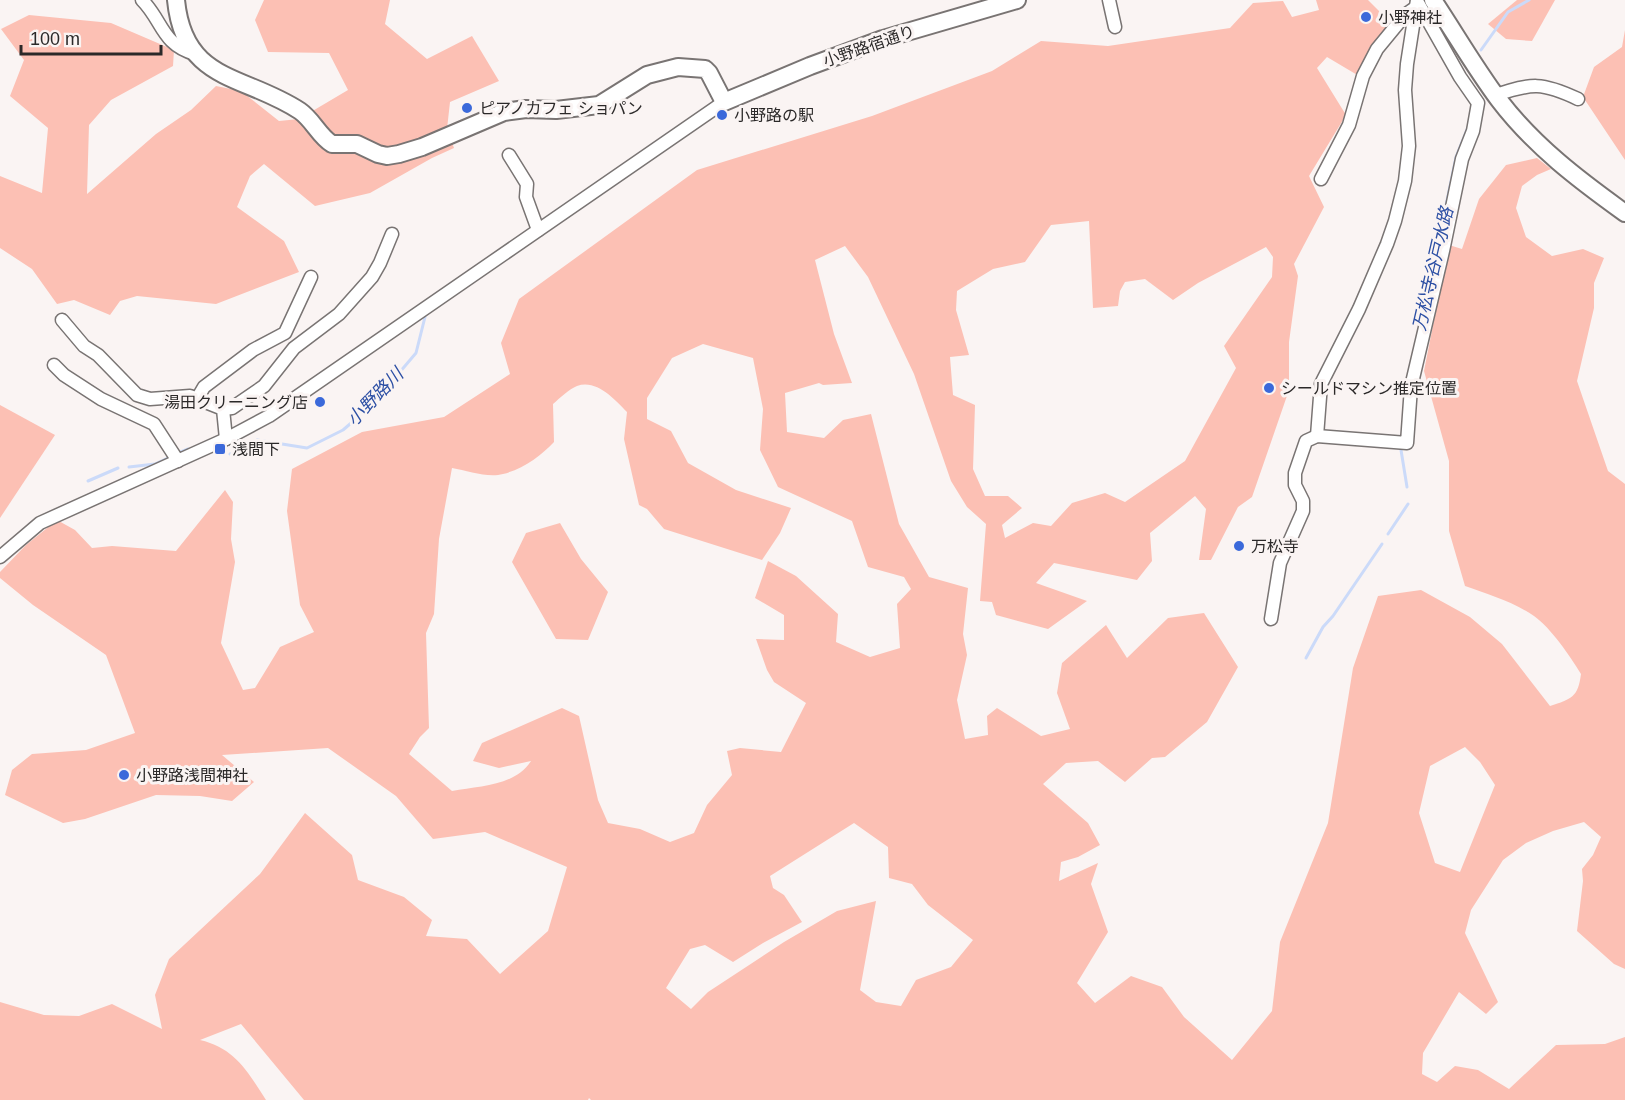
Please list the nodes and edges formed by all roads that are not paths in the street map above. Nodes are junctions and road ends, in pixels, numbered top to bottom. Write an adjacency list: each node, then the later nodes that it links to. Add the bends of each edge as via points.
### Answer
1 (142, 0): 8 (street, via 162,32)
2 (176, 0): 8 (main road, via 181,29)
3 (1017, 0): 11 (main road, 小野路宿通り, via 883,39)
4 (1109, 0): 7 (street)
5 (1433, 0): 9 (main road)
6 (1416, 3): 13 (street, via 1377,49 1363,76 1348,125); 22 (street, via 1405,90 1409,146 1405,181 1387,244 1321,384); 22 (street, via 1478,103 1459,170 1411,387 1407,443)
7 (1115, 27)
8 (195, 54): 11 (main road, via 217,71 299,111 332,144 357,144 387,156 422,147 504,112 599,105 647,75 678,67 705,69)
9 (1496, 95): 10 (street, via 1533,84); 14 (main road, via 1543,148)
10 (1578, 99)
11 (724, 102): 15 (street)
12 (509, 155): 15 (street, via 527,184 526,197)
13 (1321, 179)
14 (1625, 213)
15 (538, 230): 23 (street, via 269,416)
16 (392, 234): 21 (street, via 372,277 339,314 294,348 264,386 232,408)
17 (311, 277): 20 (street, via 285,333 253,350 204,387)
18 (62, 320): 20 (street, via 137,395 150,399)
19 (54, 365): 24 (street, via 101,399 154,424)
20 (197, 399): 21 (street)
21 (223, 409): 23 (street)
22 (1317, 436): 26 (street, via 1306,441 1295,473 1303,511 1280,563)
23 (226, 439): 24 (street)
24 (178, 461): 25 (street, via 40,523)
25 (0, 556)
26 (1270, 619)

